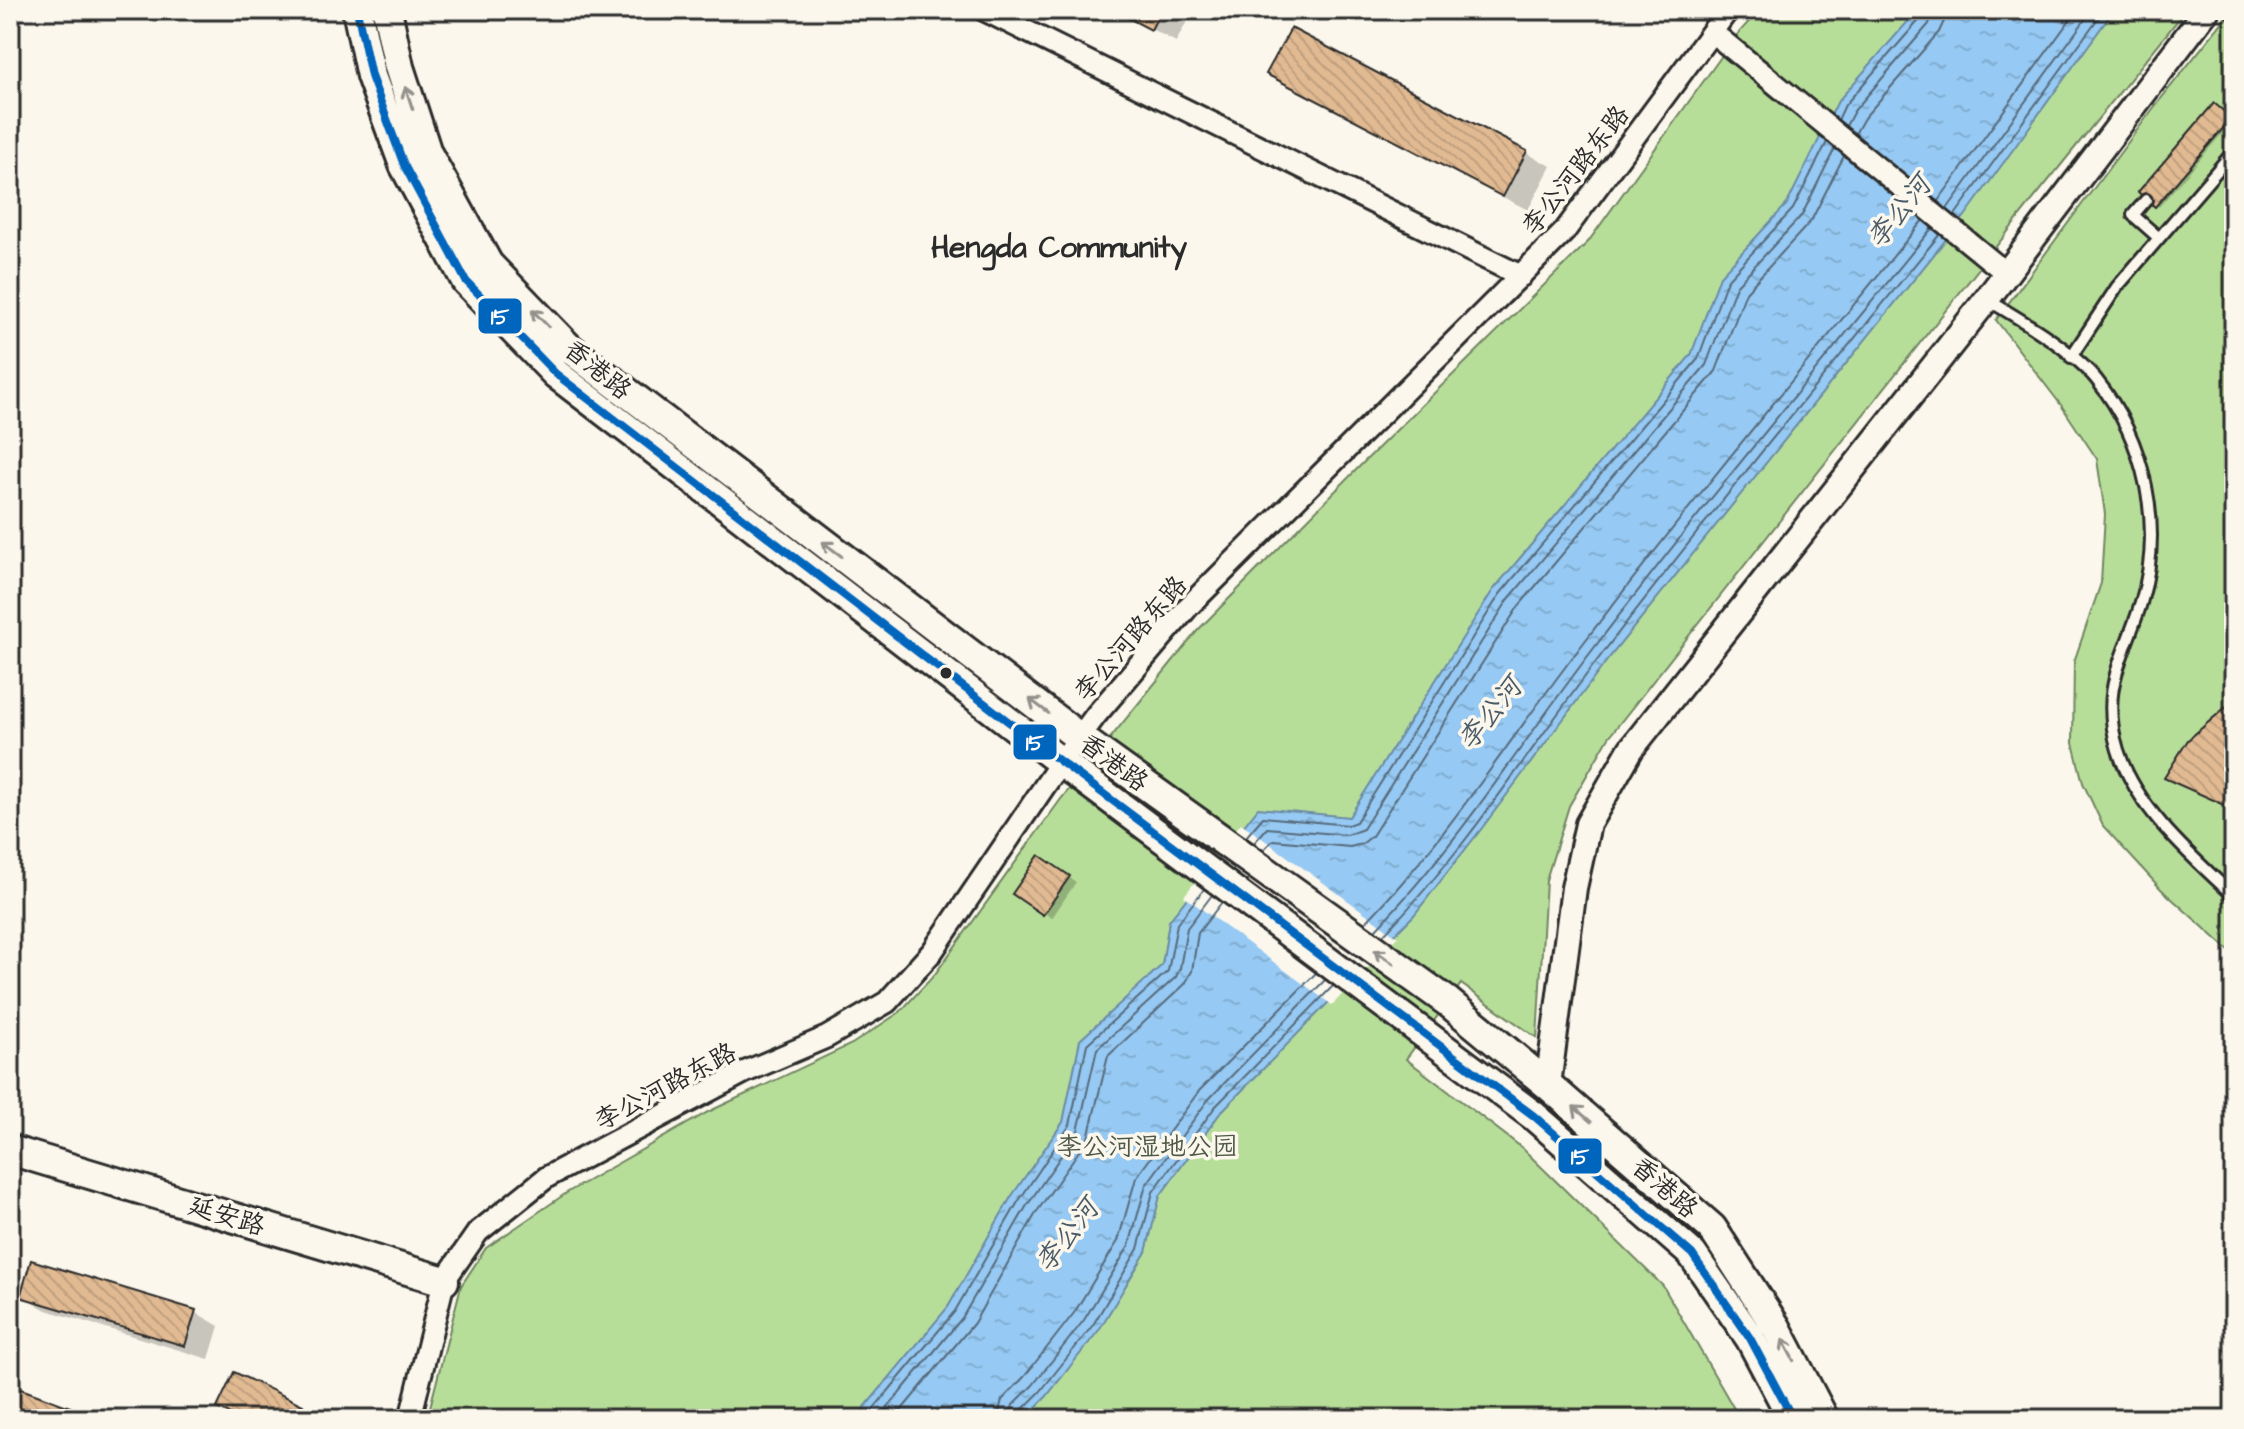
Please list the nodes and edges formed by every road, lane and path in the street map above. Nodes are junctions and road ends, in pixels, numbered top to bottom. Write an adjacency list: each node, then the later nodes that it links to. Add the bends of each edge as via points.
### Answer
1 (357, 10): 17 (main road, 香港路, via 371,76 404,165 466,281 556,374)
2 (387, 10): 16 (main road, 香港路, one-way to 2, via 558,338 488,264 427,153)
3 (984, 10): 13 (street)
4 (1728, 10): 8 (street, 李公河路东路)
5 (2207, 10): 12 (street)
6 (2229, 10): 7 (lane)
7 (2234, 14)
8 (1712, 32): 12 (street); 13 (street, 李公河路东路, via 1564,232)
9 (2234, 151): 11 (lane)
10 (2146, 200): 11 (lane, via 2133,215)
11 (2159, 238): 15 (lane, via 2117,287)
12 (2006, 273): 14 (street)
13 (1521, 276): 16 (street, 李公河路东路, via 1188,607)
14 (1987, 299): 15 (lane); 19 (street, via 1631,749 1588,824 1574,888)
15 (2071, 357): 18 (lane, via 2095,378 2117,410 2137,451 2148,498 2151,544 2146,585 2112,686 2118,750 2154,815)
16 (1080, 738): 17 (street, 李公河路东路); 19 (main road, 香港路, one-way to 16, via 1448,1002)
17 (1061, 762): 21 (street, 李公河路东路, via 932,952 887,1002 547,1177 478,1232); 23 (main road, 香港路, via 1534,1116 1692,1254 1750,1338)
18 (2234, 896)
19 (1548, 1085): 24 (main road, 香港路, one-way to 19, via 1776,1327 1712,1228)
20 (10, 1150): 21 (main road, 延安路)
21 (444, 1281): 22 (street, 李公河路东路)
22 (410, 1419)
23 (1793, 1419)
24 (1824, 1419)

